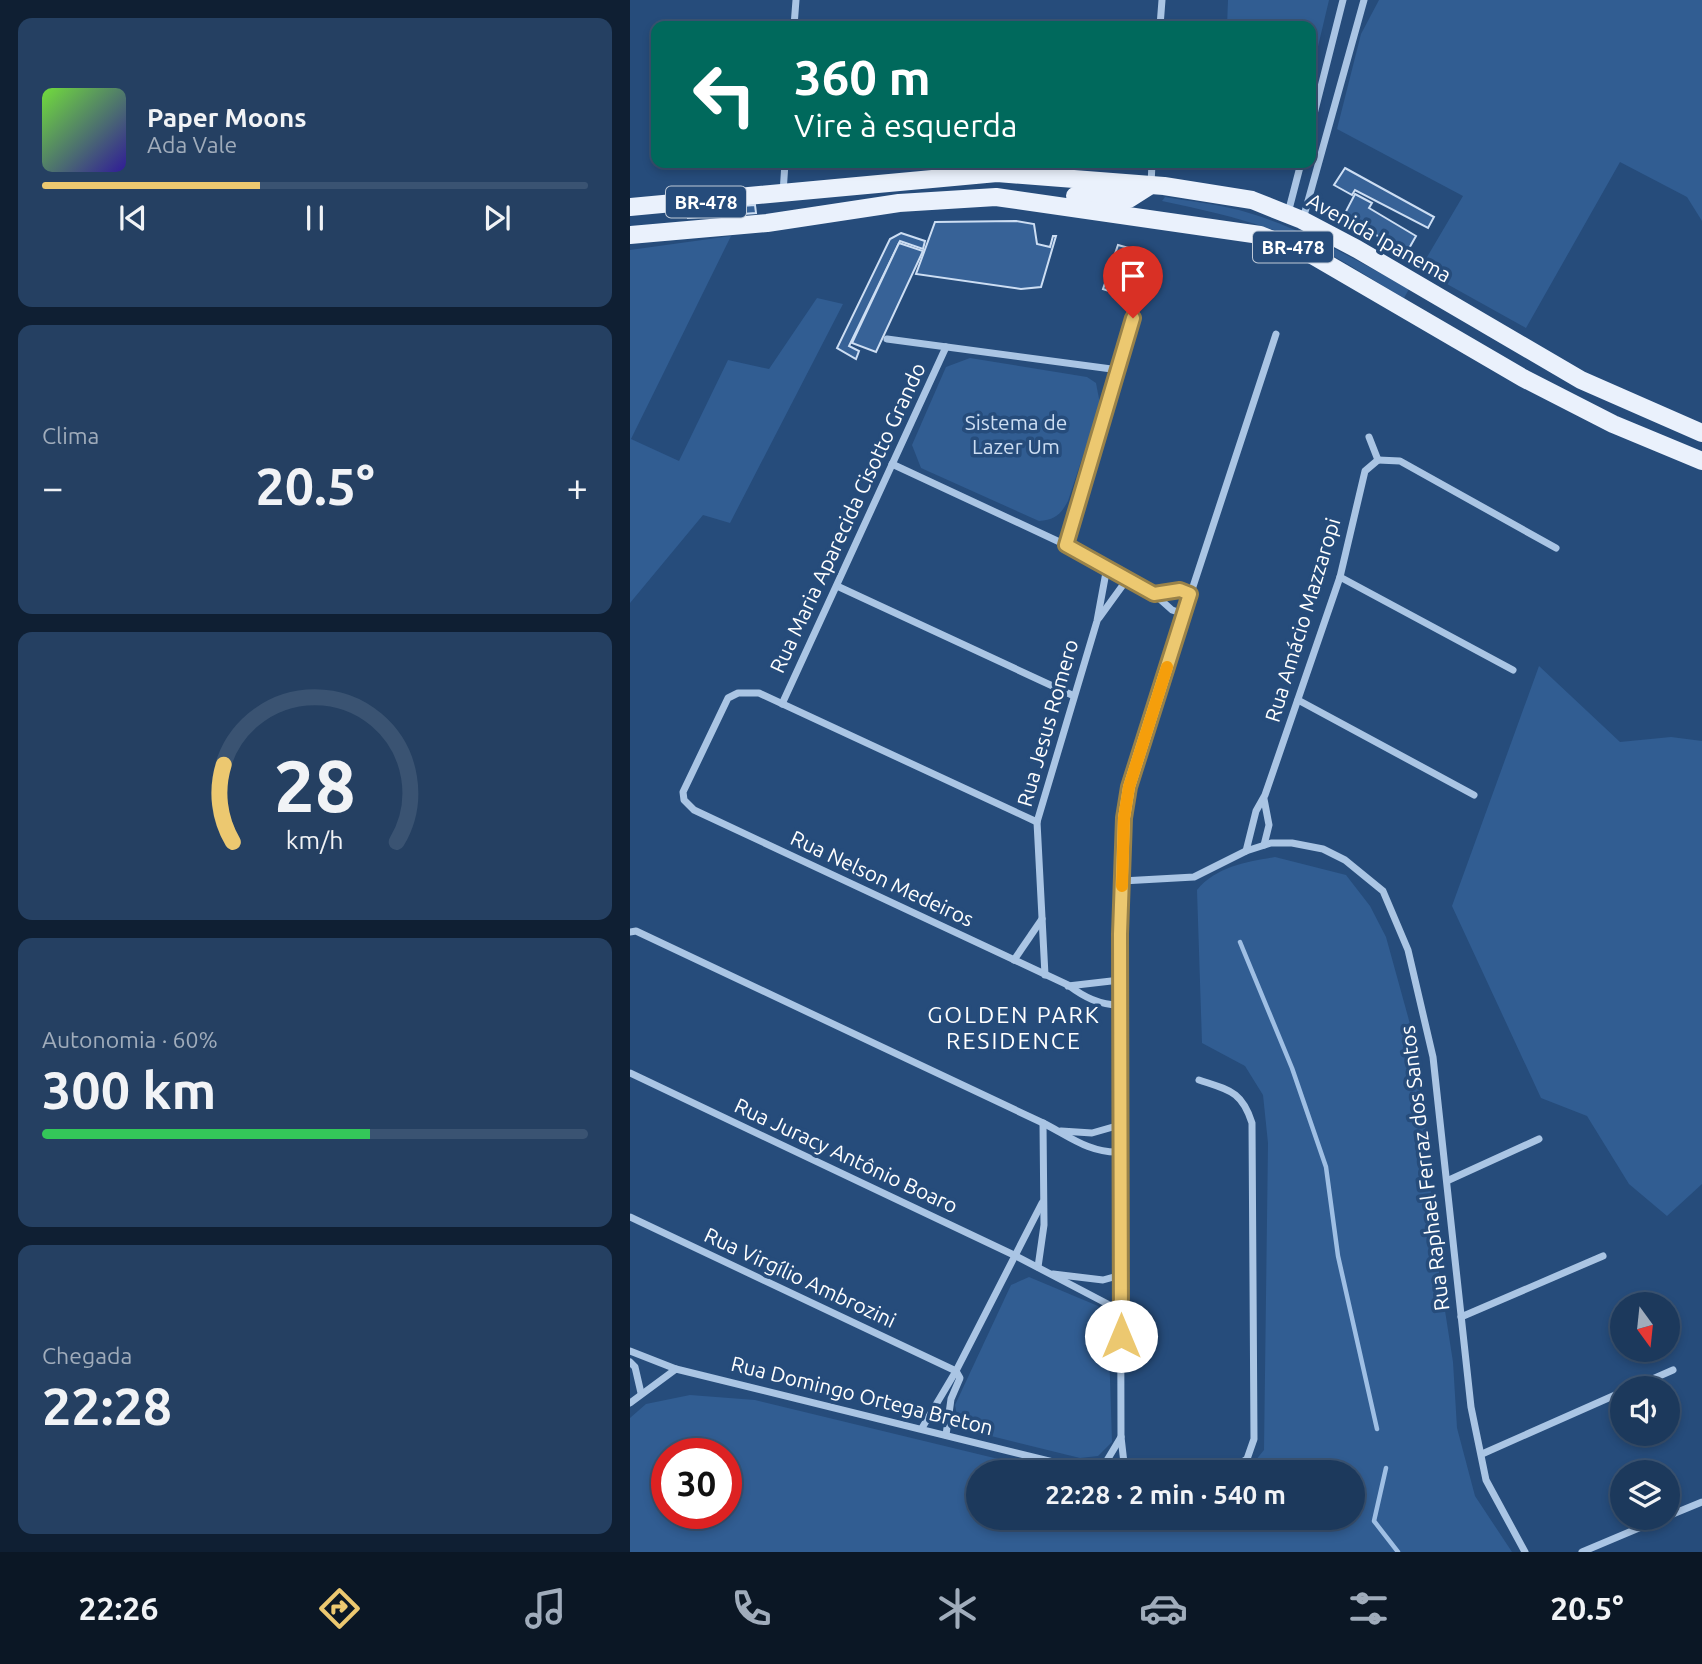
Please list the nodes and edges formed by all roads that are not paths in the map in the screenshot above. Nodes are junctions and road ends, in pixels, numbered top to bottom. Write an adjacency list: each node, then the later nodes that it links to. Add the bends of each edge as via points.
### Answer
1 (796, 0): 5 (street)
2 (1162, 0): 6 (street)
3 (1343, 0): 7 (street)
4 (1364, 0): 8 (street)
5 (794, 21)
6 (1160, 21)
7 (1316, 106)
8 (1316, 151)
9 (785, 168): 14 (street)
10 (1152, 168): 13 (street)
11 (1300, 168): 18 (street)
12 (1311, 168): 18 (street)
13 (1151, 186): 14 (main road, Avenida Ipanema / BR-478, via 997,173); 15 (main road, via 1129,199 1042,194); 18 (main road, Avenida Ipanema / BR-478, via 1252,200)
14 (783, 193): 16 (main road, Avenida Ipanema / BR-478); 17 (main road, via 801,209)
15 (1024, 198): 17 (main road, BR-478, via 928,200); 28 (main road, BR-478, via 1260,235 1290,245 1523,378)
16 (630, 207)
17 (837, 213): 19 (main road, BR-478)
18 (1295, 217): 25 (main road, Avenida Ipanema / BR-478, via 1581,380)
19 (630, 235)
20 (1133, 318): 24 (street)
21 (1276, 334): 37 (street)
22 (887, 340): 23 (street)
23 (946, 347): 24 (street); 29 (street, Rua Maria Aparecida Cisotto Grando)
24 (1119, 370): 30 (street)
25 (1702, 433)
26 (1369, 438): 27 (street)
27 (1378, 460): 31 (street, via 1400,461); 33 (street, Rua Amácio Mazzaropi, via 1365,471)
28 (1702, 461)
29 (892, 464): 30 (street); 35 (street, Rua Maria Aparecida Cisotto Grando)
30 (1066, 545): 32 (street)
31 (1556, 548)
32 (1107, 567): 34 (street); 39 (street, Rua Jesus Romero)
33 (1340, 577): 40 (street); 42 (street, Rua Amácio Mazzaropi)
34 (1129, 578): 36 (street); 39 (street, Rua Jesus Romero)
35 (838, 586): 41 (street); 43 (street, Rua Maria Aparecida Cisotto Grando)
36 (1154, 594): 37 (street, via 1180,590); 38 (street)
37 (1190, 594): 38 (street)
38 (1184, 614): 51 (street, via 1129,787)
39 (1097, 621): 41 (street, Rua Jesus Romero)
40 (1513, 670)
41 (1072, 695): 46 (street, Rua Jesus Romero)
42 (1298, 700): 44 (street, Rua Amácio Mazzaropi); 45 (street)
43 (782, 704): 46 (street); 54 (street, Rua Nelson Medeiros, via 759,693 738,693 723,705 684,785 684,800 694,810)
44 (1265, 795): 47 (street, Rua Amácio Mazzaropi); 50 (street, Rua Amácio Mazzaropi, via 1255,811)
45 (1474, 795)
46 (1037, 822): 52 (street, Rua Jesus Romero)
47 (1269, 832): 48 (street); 49 (street, Rua Amácio Mazzaropi)
48 (1292, 843): 49 (street, Rua Raphael Ferraz dos Santos); 66 (street, Rua Raphael Ferraz dos Santos, via 1323,849 1365,873 1383,891 1394,912 1408,950 1433,1057)
49 (1264, 845): 50 (street, Rua Raphael Ferraz dos Santos)
50 (1246, 850): 51 (street, Rua Raphael Ferraz dos Santos, via 1194,877)
51 (1122, 881): 56 (street)
52 (1043, 919): 54 (street); 55 (street, Rua Jesus Romero)
53 (630, 932): 61 (street)
54 (1014, 960): 55 (street, Rua Nelson Medeiros)
55 (1045, 975): 57 (street, Rua Nelson Medeiros)
56 (1120, 981): 57 (street, Rua Nelson Medeiros); 58 (street)
57 (1068, 985): 58 (street, Rua Nelson Medeiros, via 1096,1002)
58 (1120, 1005): 62 (street)
59 (630, 1073): 69 (street, Rua Juracy Antônio Boaro)
60 (1199, 1080): 91 (street, via 1232,1091 1246,1102 1252,1123 1254,1439)
61 (1043, 1123): 63 (street); 67 (street)
62 (1120, 1125): 63 (street, via 1092,1133); 65 (street)
63 (1060, 1131): 65 (street, via 1084,1146)
64 (1539, 1139): 66 (street)
65 (1119, 1152): 72 (street)
66 (1449, 1180): 74 (street, Rua Raphael Ferraz dos Santos)
67 (1042, 1203): 69 (street); 71 (street)
68 (630, 1217): 79 (street, Rua Virgílio Ambrozini)
69 (1016, 1256): 71 (street, Rua Juracy Antônio Boaro); 79 (street)
70 (1603, 1256): 74 (street)
71 (1042, 1270): 72 (street, Rua Juracy Antônio Boaro, via 1082,1279); 73 (street, Rua Juracy Antônio Boaro)
72 (1121, 1275): 73 (street)
73 (1121, 1311): 86 (street)
74 (1461, 1317): 87 (street, Rua Raphael Ferraz dos Santos, via 1471,1407)
75 (630, 1351): 77 (street, Rua Domingo Ortega Breton)
76 (630, 1362): 81 (street)
77 (676, 1370): 81 (street); 84 (street, Rua Domingo Ortega Breton)
78 (1673, 1370): 80 (street)
79 (956, 1371): 84 (street); 85 (street, via 960,1378 951,1398)
80 (1659, 1376)
81 (641, 1393): 83 (street)
82 (1610, 1397): 87 (street)
83 (630, 1403)
84 (922, 1428): 85 (street, Rua Domingo Ortega Breton)
85 (946, 1434): 88 (street, Rua Domingo Ortega Breton)
86 (1121, 1437): 89 (street); 90 (street)
87 (1482, 1454): 95 (street, Rua Raphael Ferraz dos Santos, via 1486,1480)
88 (1047, 1460)
89 (1107, 1460)
90 (1124, 1460)
91 (1245, 1460)
92 (1702, 1502): 93 (street)
93 (1680, 1511)
94 (1635, 1530): 96 (street)
95 (1525, 1552)
96 (1582, 1552)

